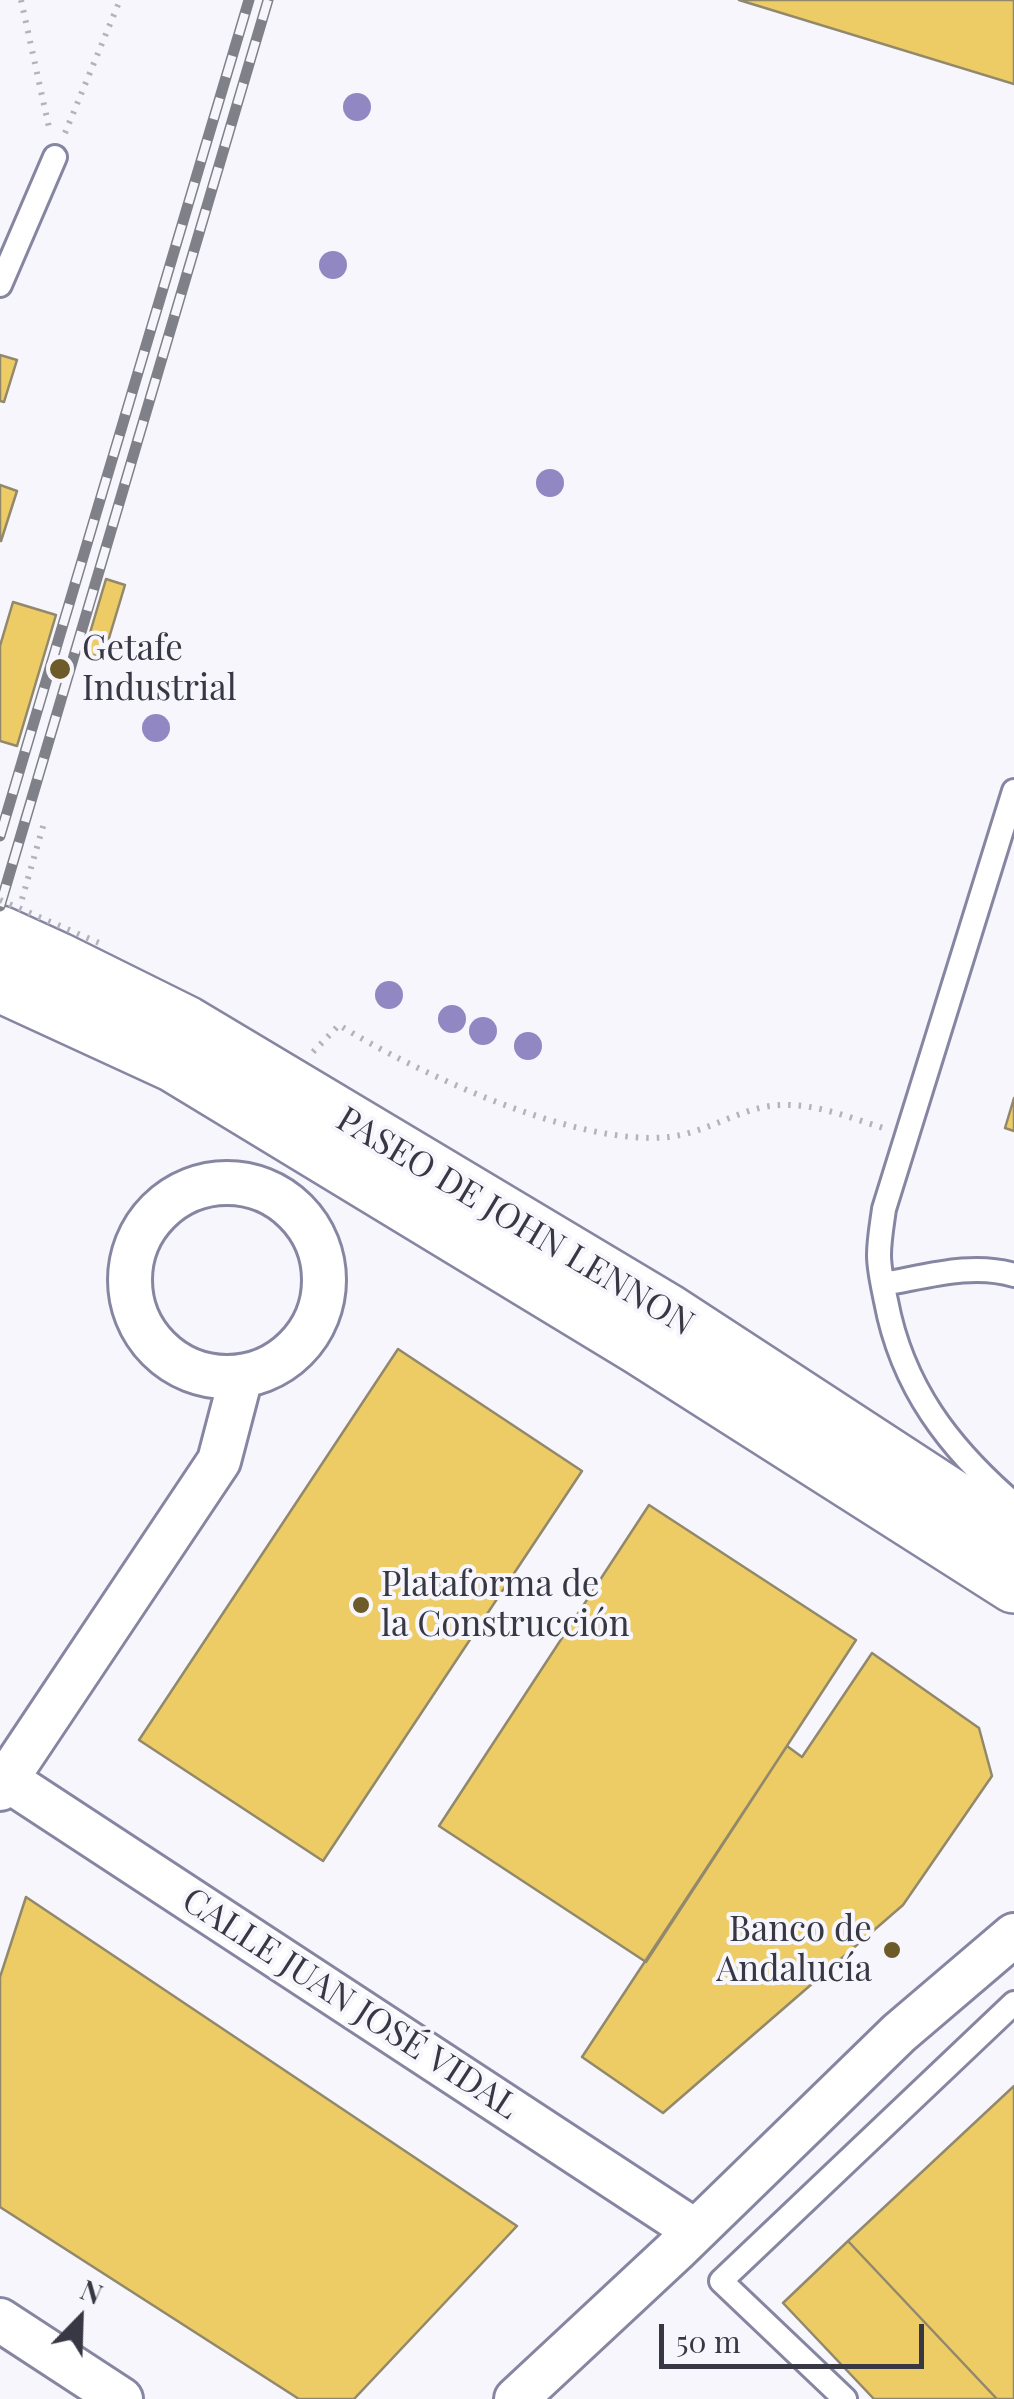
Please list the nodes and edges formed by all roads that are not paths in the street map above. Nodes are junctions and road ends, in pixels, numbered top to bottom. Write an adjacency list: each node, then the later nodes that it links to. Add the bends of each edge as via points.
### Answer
1 (55, 157): 2 (lane)
2 (0, 285)
3 (1014, 791): 7 (lane, via 884,1209)
4 (12, 913): 8 (highway, PASEO DE JOHN LENNON)
5 (0, 984): 8 (highway, PASEO DE JOHN LENNON, via 174,1064)
6 (1014, 1275): 7 (lane, via 969,1270)
7 (883, 1284): 10 (lane, via 890,1323 919,1394 963,1456)
8 (653, 1329): 11 (highway, PASEO DE JOHN LENNON)
9 (240, 1376): 9 (street, via 272,1367 298,1347 316,1320 324,1288 308,1225 269,1194 222,1183 191,1190 154,1217 132,1258 130,1289 138,1320 155,1346 180,1365); 12 (street, via 219,1460)
10 (1014, 1504)
11 (1010, 1574)
12 (3, 1784): 15 (street, CALLE JUAN JOSÉ VIDAL)
13 (1014, 1935): 15 (street, via 900,2033)
14 (1014, 2003): 19 (lane, via 721,2281)
15 (694, 2230): 18 (street)
16 (0, 2320): 17 (street)
17 (121, 2399)
18 (516, 2399)
19 (845, 2399)

